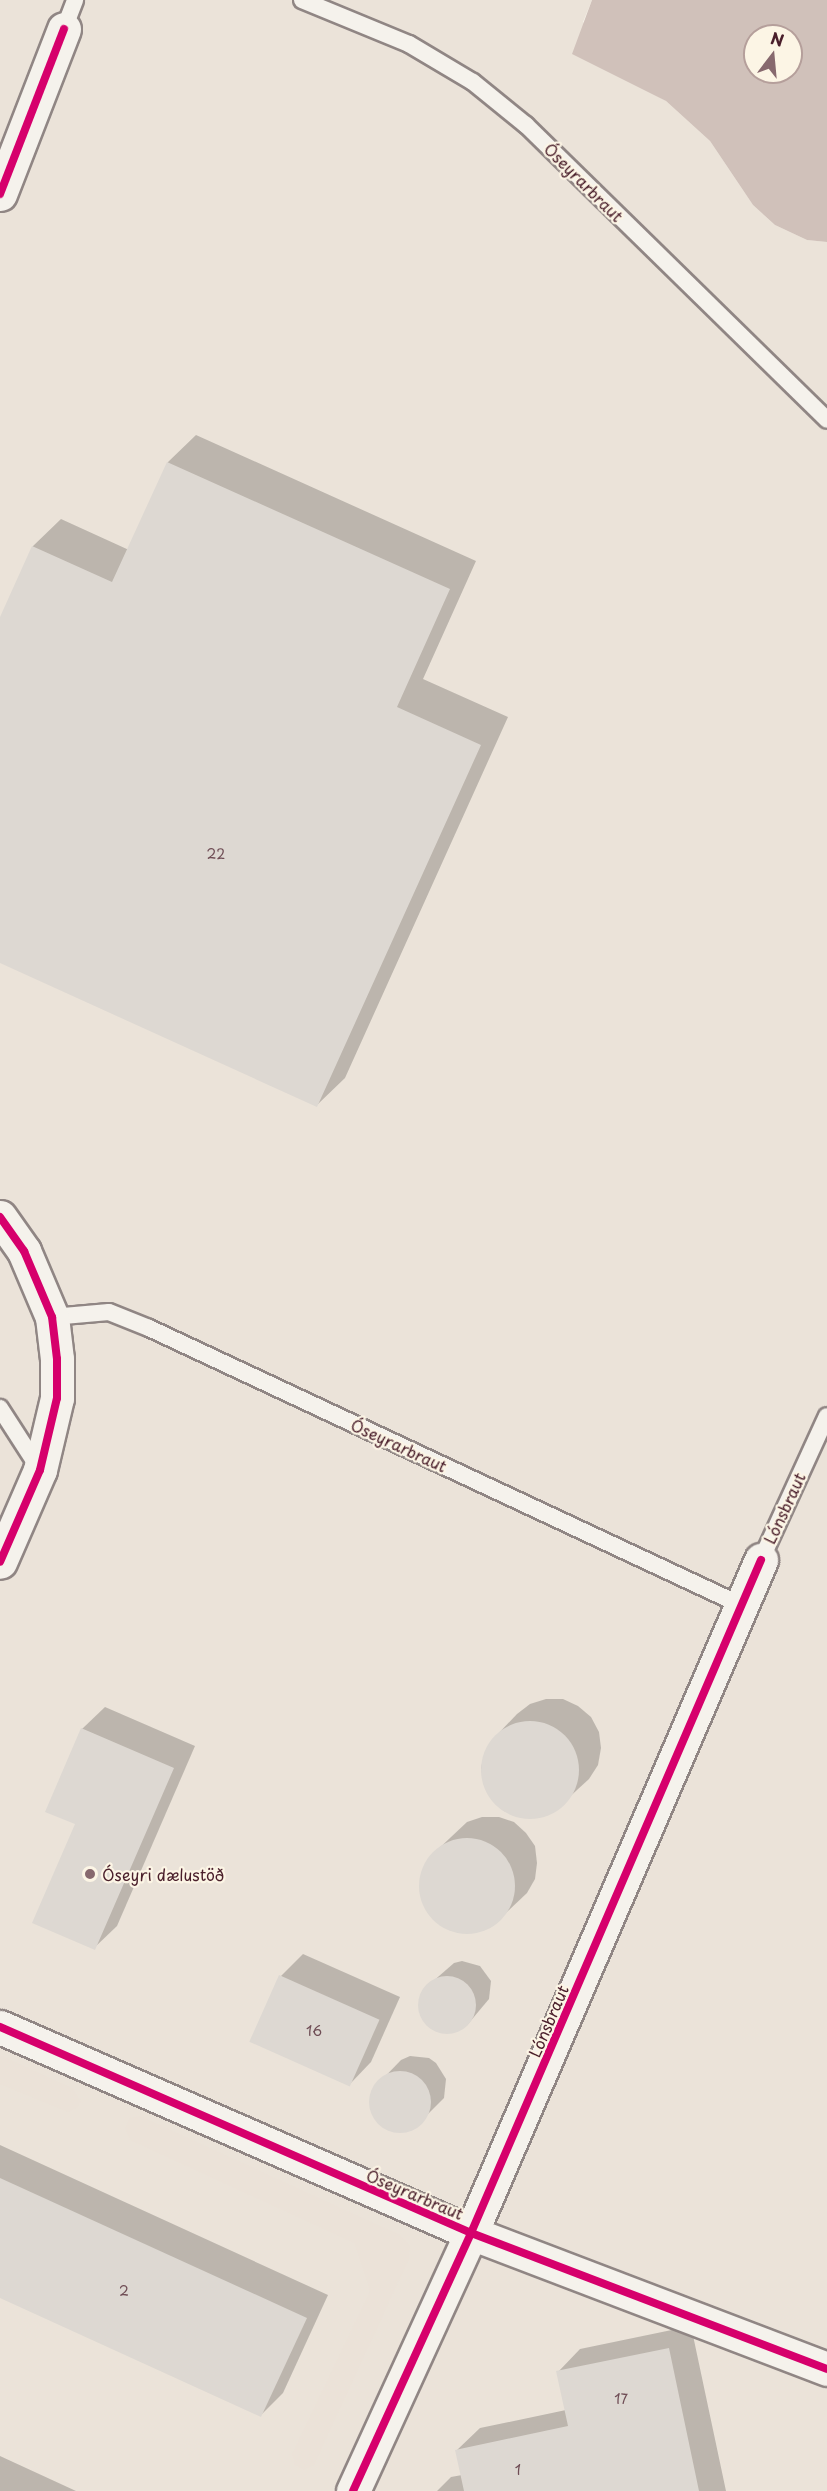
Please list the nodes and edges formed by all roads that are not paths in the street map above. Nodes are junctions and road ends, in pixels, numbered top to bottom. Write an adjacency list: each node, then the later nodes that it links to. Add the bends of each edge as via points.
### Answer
1 (302, 0): 4 (lane, Óseyrarbraut, via 409,44 473,82 526,125)
2 (69, 14): 3 (street)
3 (0, 194)
4 (827, 420)
5 (0, 1217): 6 (street, via 24,1251)
6 (52, 1317): 9 (street, via 57,1398); 12 (lane, Óseyrarbraut, via 109,1312 149,1328)
7 (0, 1408): 9 (lane)
8 (827, 1416): 10 (lane, Lónsbraut)
9 (40, 1470): 11 (street)
10 (761, 1560): 12 (street, Lónsbraut)
11 (0, 1562)
12 (741, 1605): 14 (street, Lónsbraut)
13 (0, 2027): 14 (street, Óseyrarbraut)
14 (471, 2233): 15 (street, Óseyrarbraut); 16 (street, Lónsbraut)
15 (827, 2369)
16 (353, 2491)

